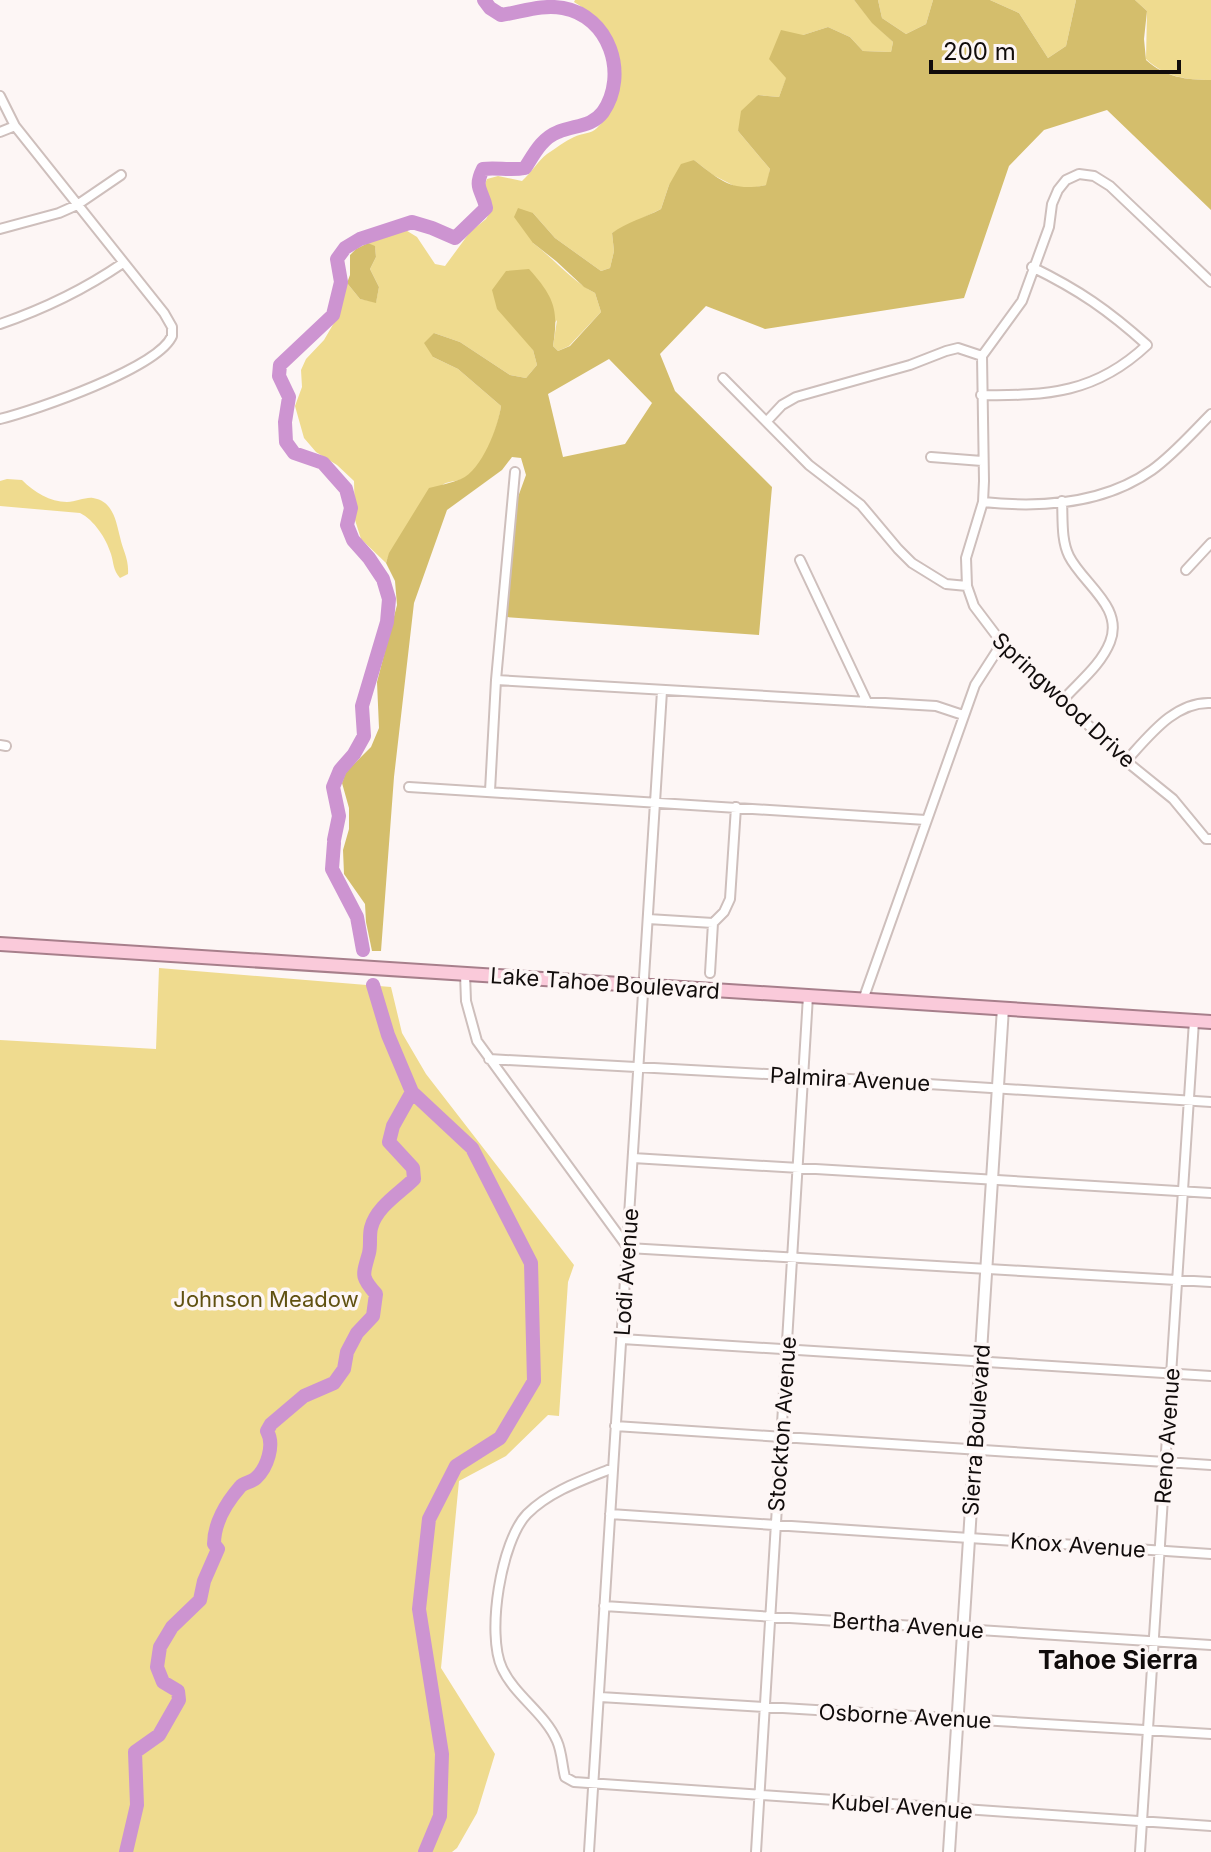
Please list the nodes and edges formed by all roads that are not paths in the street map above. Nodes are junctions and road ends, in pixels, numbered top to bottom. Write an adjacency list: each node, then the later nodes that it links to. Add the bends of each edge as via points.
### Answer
1 (0, 96): 2 (street)
2 (15, 126): 3 (street); 5 (street)
3 (0, 132)
4 (121, 175): 5 (street)
5 (77, 205): 6 (street); 7 (street)
6 (0, 229)
7 (123, 263): 10 (street, via 73,293); 15 (street, via 172,327 172,336 159,353 60,401)
8 (1032, 267): 9 (street, via 1058,190 1079,174 1110,186); 11 (street, via 1022,301); 13 (street, via 1086,294 1147,345 1115,371 1062,392)
9 (1211, 282)
10 (0, 324)
11 (982, 356): 13 (street); 16 (street, via 958,348 946,351 796,397)
12 (723, 378): 16 (street)
13 (981, 395): 18 (street)
14 (1211, 414): 20 (street, via 1151,471 1120,488)
15 (0, 419)
16 (767, 421): 25 (street, via 809,465 861,505 912,563 946,584)
17 (931, 457): 18 (street)
18 (982, 461): 21 (street)
19 (515, 472): 27 (street)
20 (1062, 501): 21 (street); 29 (street, via 1070,558 1112,618 1112,639 1102,658)
21 (983, 502): 25 (street, via 966,558)
22 (1211, 543): 24 (street)
23 (800, 560): 30 (street)
24 (1186, 570)
25 (967, 586): 26 (street, Springwood Drive, via 974,606)
26 (1002, 643): 29 (street, Springwood Drive); 32 (street)
27 (496, 680): 28 (street); 35 (street)
28 (662, 691): 30 (street); 36 (street, Lodi Avenue)
29 (1063, 700): 33 (street, Springwood Drive)
30 (867, 702): 32 (street, via 936,706)
31 (1211, 703): 33 (street, via 1193,702 1177,711)
32 (963, 715): 38 (street)
33 (1126, 761): 39 (street, Springwood Drive)
34 (409, 787): 35 (street)
35 (490, 791): 36 (street)
36 (655, 801): 37 (street); 40 (street, Lodi Avenue)
37 (736, 807): 38 (street); 41 (street, via 730,899)
38 (926, 820): 47 (street)
39 (1211, 839)
40 (648, 919): 41 (street); 45 (street, Lodi Avenue)
41 (713, 923): 43 (street)
42 (0, 944): 44 (highway, Lake Tahoe Boulevard)
43 (710, 973)
44 (465, 974): 45 (highway, Lake Tahoe Boulevard); 51 (street, via 470,1022)
45 (644, 986): 46 (highway, Lake Tahoe Boulevard); 52 (street, Lodi Avenue)
46 (808, 996): 47 (highway, Lake Tahoe Boulevard); 53 (street, Stockton Avenue)
47 (863, 1000): 48 (highway, Lake Tahoe Boulevard)
48 (1003, 1008): 49 (highway, Lake Tahoe Boulevard); 54 (street, Sierra Boulevard)
49 (1194, 1021): 50 (highway, Lake Tahoe Boulevard); 55 (street, Reno Avenue)
50 (1211, 1022)
51 (489, 1059): 52 (street, Palmira Avenue); 62 (street)
52 (638, 1068): 53 (street, Palmira Avenue); 57 (street, Lodi Avenue)
53 (803, 1076): 54 (street, Palmira Avenue); 58 (street, Stockton Avenue)
54 (998, 1088): 55 (street, Palmira Avenue); 59 (street, Sierra Boulevard)
55 (1190, 1101): 56 (street, Palmira Avenue); 60 (street, Reno Avenue)
56 (1211, 1102)
57 (633, 1158): 58 (street); 62 (street, Lodi Avenue)
58 (798, 1168): 59 (street); 63 (street, Stockton Avenue)
59 (993, 1179): 60 (street); 64 (street, Sierra Boulevard)
60 (1184, 1192): 61 (street); 65 (street, Reno Avenue)
61 (1211, 1193)
62 (628, 1248): 63 (street); 67 (street, Lodi Avenue)
63 (793, 1259): 64 (street); 68 (street, Stockton Avenue)
64 (987, 1269): 65 (street); 69 (street, Sierra Boulevard)
65 (1178, 1280): 66 (street); 70 (street, Reno Avenue)
66 (1211, 1282)
67 (622, 1339): 68 (street); 72 (street, Lodi Avenue)
68 (787, 1349): 69 (street); 73 (street, Stockton Avenue)
69 (981, 1362): 70 (street); 74 (street, Sierra Boulevard)
70 (1172, 1374): 71 (street); 75 (street, Reno Avenue)
71 (1211, 1376)
72 (615, 1426): 73 (street); 77 (street, Lodi Avenue)
73 (782, 1437): 74 (street); 79 (street, Stockton Avenue)
74 (975, 1450): 75 (street); 80 (street, Sierra Boulevard)
75 (1166, 1463): 76 (street); 81 (street, Reno Avenue)
76 (1211, 1465)
77 (613, 1468): 78 (street, Lodi Avenue); 93 (street, via 567,1487 526,1515 515,1530 495,1614 501,1666 552,1731 565,1777)
78 (610, 1514): 79 (street, Knox Avenue); 83 (street, Lodi Avenue)
79 (775, 1525): 80 (street, Knox Avenue); 84 (street, Stockton Avenue)
80 (968, 1538): 81 (street, Knox Avenue); 85 (street, Sierra Boulevard)
81 (1159, 1550): 82 (street, Knox Avenue); 86 (street, Reno Avenue)
82 (1211, 1554)
83 (604, 1606): 84 (street, Bertha Avenue); 88 (street, Lodi Avenue)
84 (771, 1616): 85 (street, Bertha Avenue); 89 (street, Stockton Avenue)
85 (962, 1629): 86 (street, Bertha Avenue); 90 (street, Sierra Boulevard)
86 (1154, 1641): 87 (street, Bertha Avenue); 91 (street, Reno Avenue)
87 (1211, 1645)
88 (600, 1697): 89 (street, Osborne Avenue); 93 (street, Lodi Avenue)
89 (765, 1708): 90 (street, Osborne Avenue); 94 (street, Stockton Avenue)
90 (957, 1719): 91 (street, Osborne Avenue); 95 (street, Sierra Boulevard)
91 (1147, 1730): 92 (street, Osborne Avenue); 96 (street, Reno Avenue)
92 (1211, 1734)
93 (594, 1784): 94 (street, Kubel Avenue); 98 (street, Lodi Avenue)
94 (759, 1797): 95 (street, Kubel Avenue); 99 (street, Stockton Avenue)
95 (951, 1809): 96 (street, Kubel Avenue); 100 (street, Sierra Boulevard)
96 (1142, 1821): 97 (street, Kubel Avenue); 101 (street, Reno Avenue)
97 (1211, 1826)
98 (589, 1852)
99 (756, 1852)
100 (949, 1852)
101 (1140, 1852)

